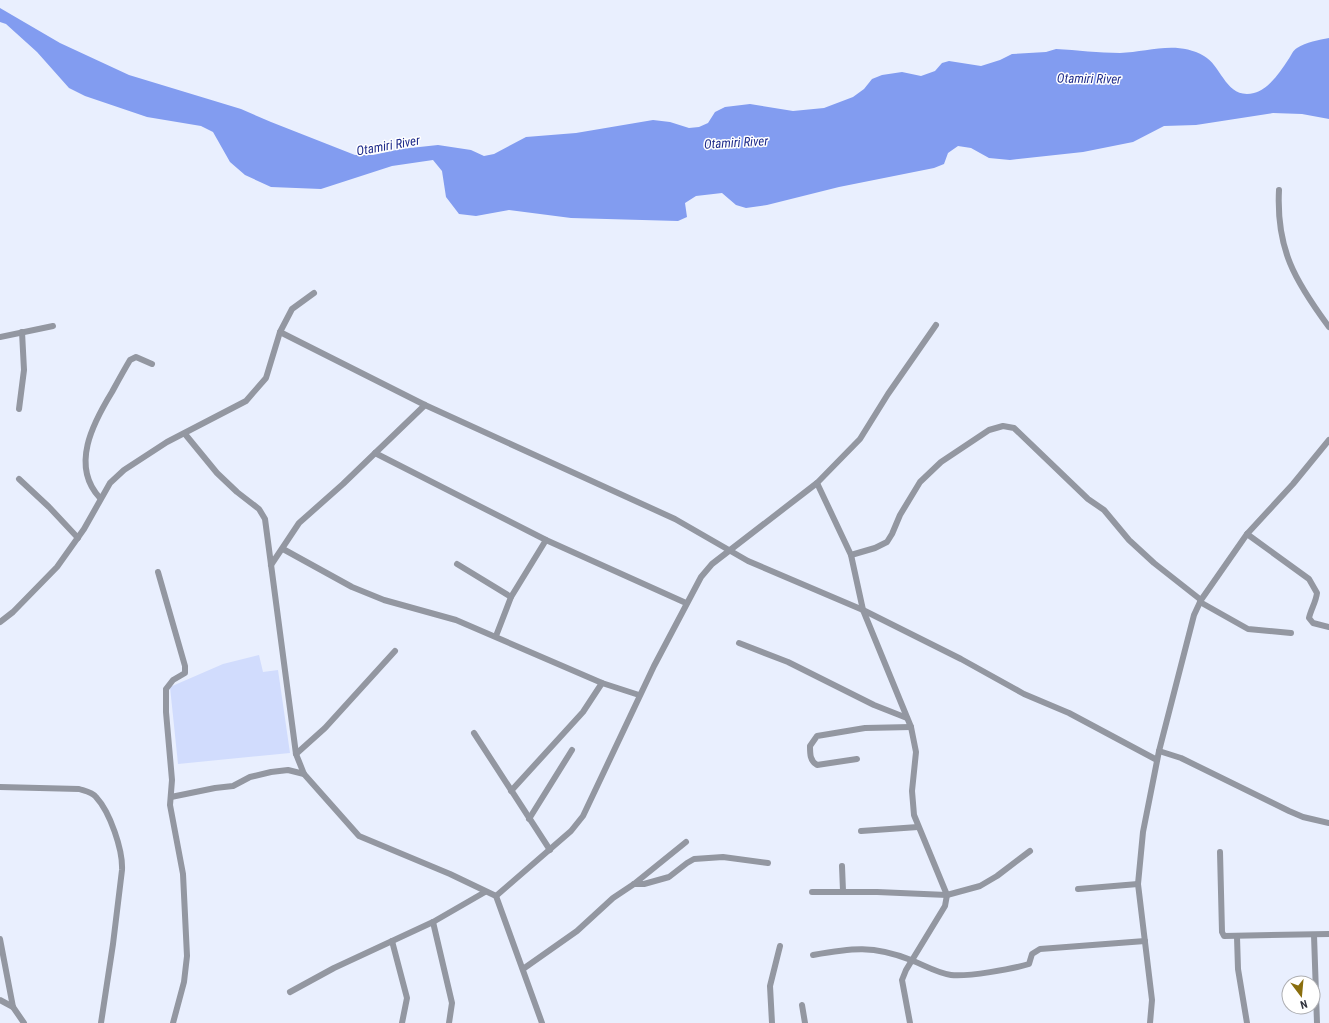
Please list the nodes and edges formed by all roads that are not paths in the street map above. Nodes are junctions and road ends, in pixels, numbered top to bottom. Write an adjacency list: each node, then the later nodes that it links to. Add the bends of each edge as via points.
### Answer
1 (1279, 190): 5 (street, via 1278,209 1282,238 1290,266)
2 (314, 293): 7 (street, via 292,309)
3 (936, 325): 16 (street, via 860,439)
4 (53, 326): 6 (street)
5 (1329, 327)
6 (22, 332): 8 (street); 11 (street, via 24,370)
7 (280, 332): 10 (street); 12 (street, via 266,378 246,401)
8 (0, 337)
9 (152, 364): 17 (street, via 136,357 130,360 92,426 86,467 91,489)
10 (425, 405): 14 (street); 22 (street, via 675,519)
11 (20, 409)
12 (185, 434): 17 (street, via 167,442 124,470 110,483); 25 (street, via 217,473 262,514 265,519)
13 (1329, 440): 18 (street)
14 (375, 453): 20 (street); 21 (street, via 299,523)
15 (18, 479): 19 (street)
16 (817, 483): 22 (street); 23 (street)
17 (100, 498): 19 (street)
18 (1247, 534): 28 (street); 32 (street, via 1309,579 1317,593 1309,618 1313,623)
19 (78, 538): 31 (street, via 57,567)
20 (546, 540): 27 (street); 29 (street)
21 (283, 549): 25 (street); 34 (street, via 352,587 384,600 456,620)
22 (729, 550): 29 (street, via 708,568); 30 (street, via 748,561)
23 (851, 554): 28 (street, via 887,542 920,482 941,462 989,430 1003,426 1014,428 1088,499 1104,510 1129,540); 30 (street)
24 (457, 564): 27 (street)
25 (271, 565): 44 (street)
26 (158, 572): 50 (street, via 185,666 185,673 173,680 166,689)
27 (511, 597): 34 (street)
28 (1200, 601): 33 (street, via 1248,629); 43 (street, via 1192,622)
29 (686, 603): 38 (street)
30 (863, 610): 39 (street); 46 (street)
31 (0, 622)
32 (1329, 627)
33 (1291, 633)
34 (496, 636): 37 (street)
35 (739, 642): 39 (street)
36 (395, 651): 44 (street, via 330,723)
37 (602, 683): 38 (street); 49 (street, via 583,712)
38 (639, 695): 56 (street, via 592,799 571,831)
39 (907, 718): 40 (street)
40 (911, 727): 45 (street, via 865,728 817,736 810,746 811,757 818,765); 53 (street, via 916,752 913,803)
41 (474, 733): 49 (street)
42 (572, 750): 51 (street)
43 (1159, 751): 46 (street); 52 (street, via 1180,758 1303,817)
44 (296, 754): 47 (street)
45 (857, 759)
46 (1157, 760): 62 (street, via 1143,832)
47 (304, 774): 50 (street, via 288,770 271,772 250,777 233,786); 65 (street, via 359,836 450,874)
48 (0, 787): 85 (street, via 79,789 88,792 96,796 116,834 122,865)
49 (511, 791): 51 (street)
50 (171, 797): 86 (street, via 170,805 183,874 187,956 184,982)
51 (529, 819): 56 (street)
52 (1329, 823)
53 (918, 827): 54 (street); 67 (street)
54 (861, 831)
55 (686, 842): 61 (street)
56 (550, 850): 68 (street)
57 (1030, 851): 67 (street, via 980,886)
58 (1220, 852): 72 (street, via 1222,932 1224,936)
59 (768, 863): 61 (street, via 724,857 694,859 669,877)
60 (842, 866): 64 (street)
61 (634, 884): 79 (street, via 613,898 577,931)
62 (1138, 884): 63 (street); 75 (street)
63 (1078, 889)
64 (843, 891): 66 (street); 67 (street)
65 (485, 892): 68 (street); 69 (street)
66 (812, 892)
67 (946, 895): 78 (street, via 945,906)
68 (496, 896): 79 (street)
69 (433, 922): 74 (street); 88 (street, via 452,1003)
70 (1329, 934): 71 (street)
71 (1314, 935): 72 (street); 95 (street)
72 (1237, 937): 94 (street, via 1238,969)
73 (0, 939): 83 (street)
74 (392, 941): 80 (street); 87 (street, via 407,998)
75 (1145, 941): 78 (street, via 1040,950 1032,954 1029,964 960,976 936,971); 93 (street, via 1152,1000)
76 (780, 946): 90 (street, via 770,986)
77 (813, 955): 78 (street, via 842,950 874,949)
78 (912, 960): 92 (street, via 902,980)
79 (523, 969): 89 (street)
80 (290, 992)
81 (0, 1000): 83 (street)
82 (802, 1005): 91 (street)
83 (13, 1007): 84 (street)
84 (24, 1023)
85 (101, 1023)
86 (173, 1023)
87 (402, 1023)
88 (449, 1023)
89 (542, 1023)
90 (772, 1023)
91 (805, 1023)
92 (910, 1023)
93 (1150, 1023)
94 (1248, 1023)
95 (1317, 1023)

